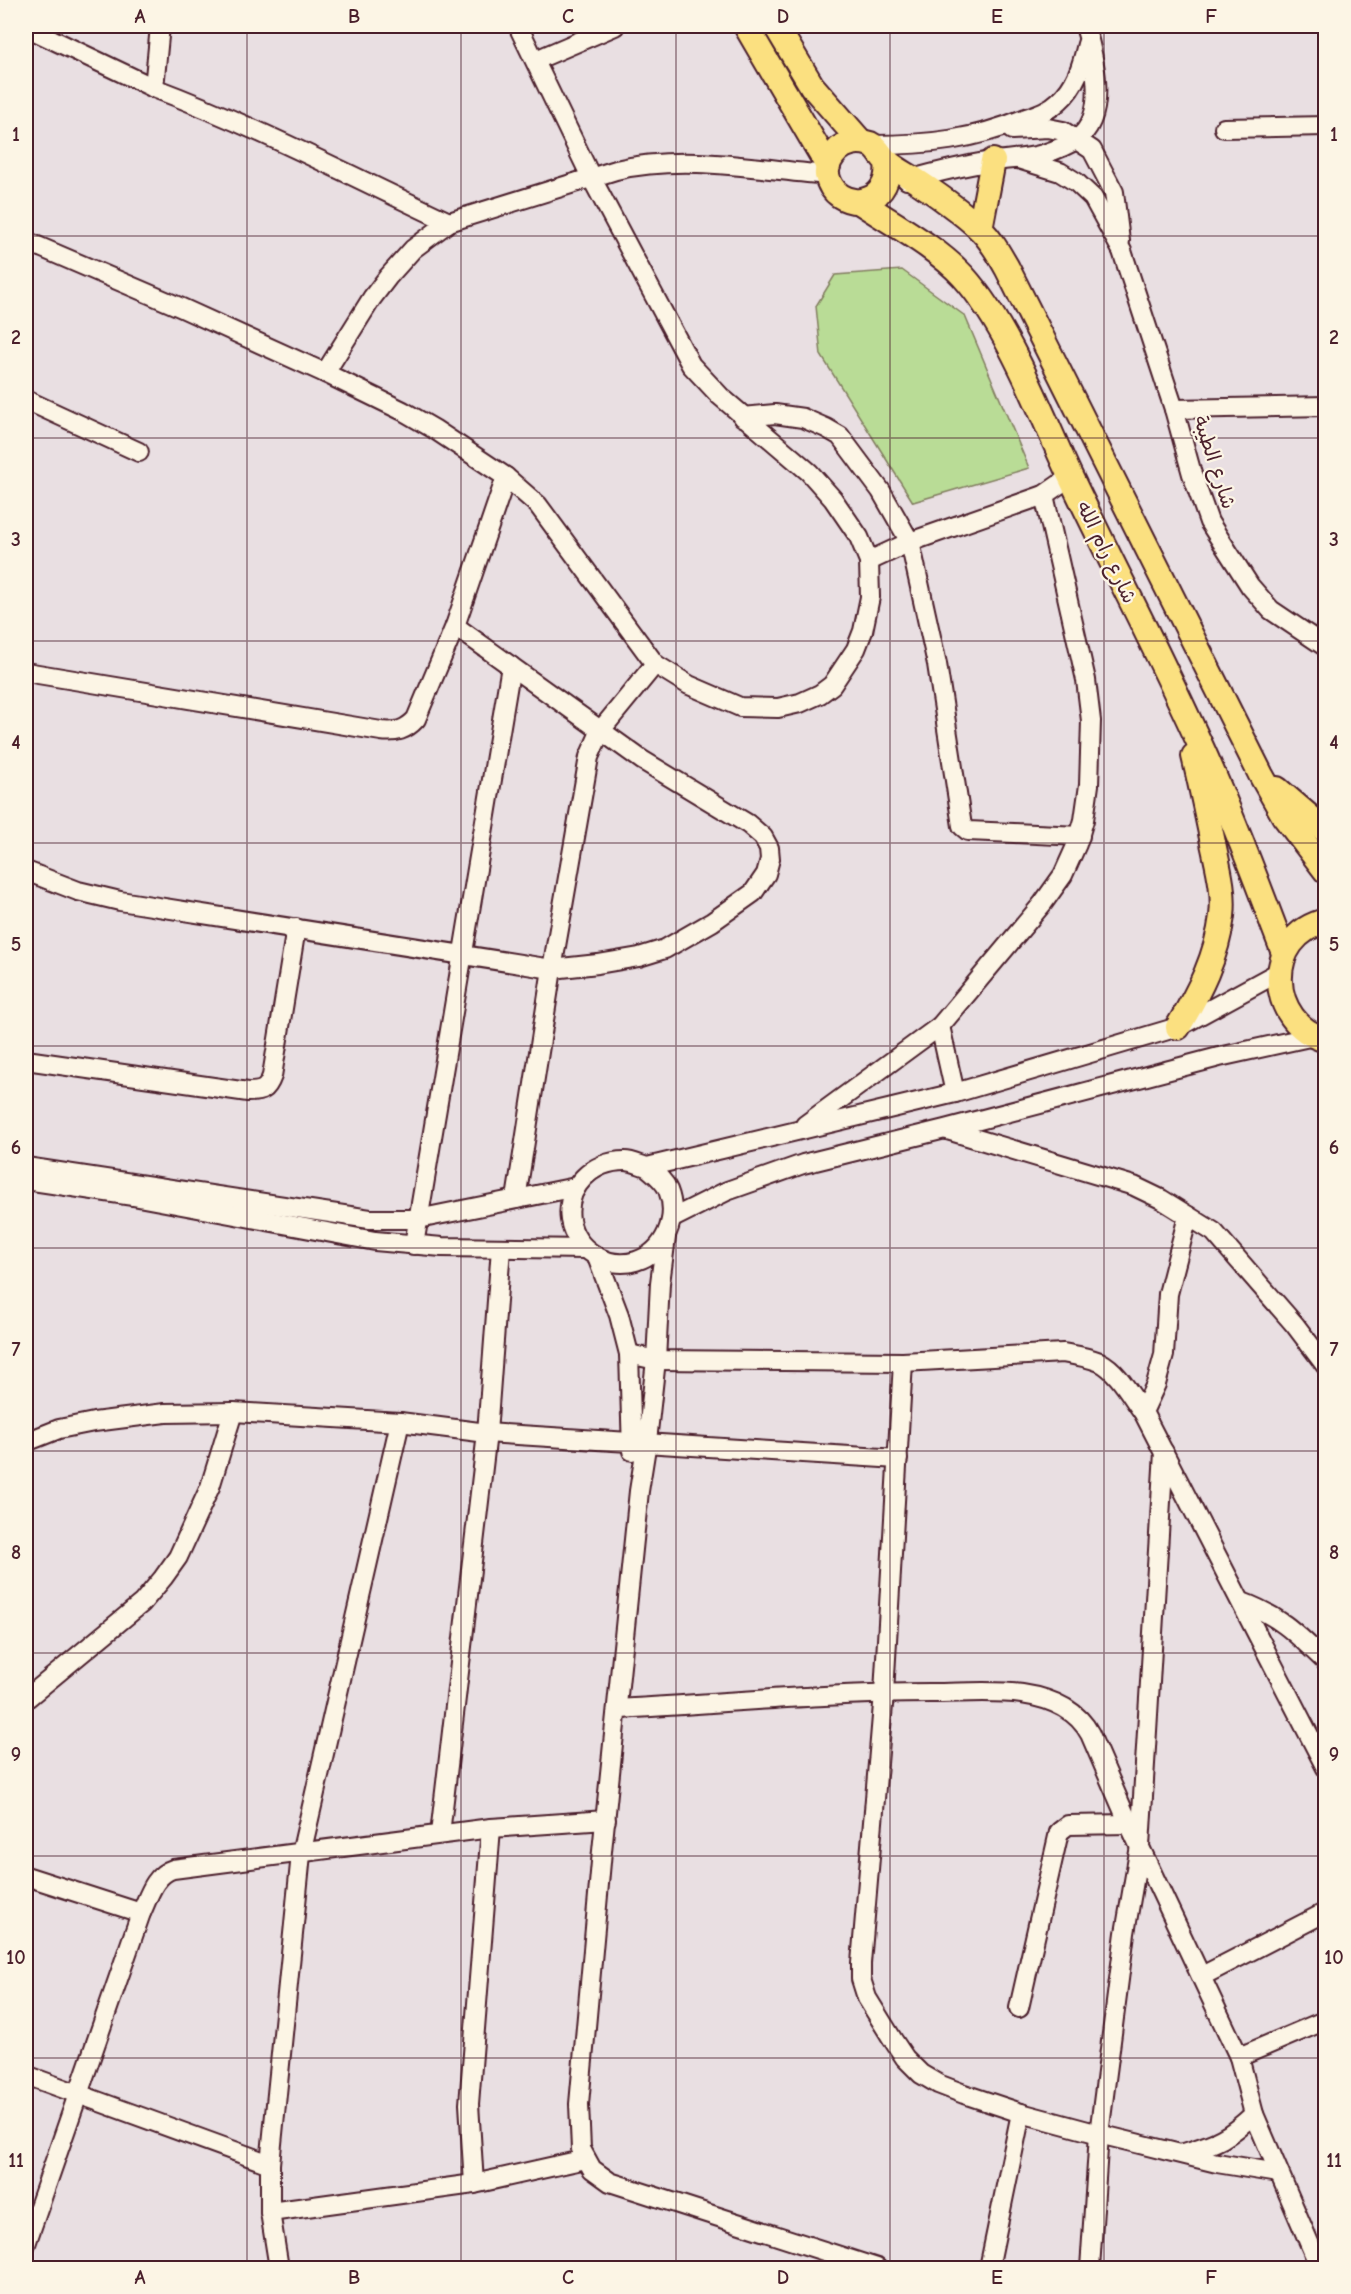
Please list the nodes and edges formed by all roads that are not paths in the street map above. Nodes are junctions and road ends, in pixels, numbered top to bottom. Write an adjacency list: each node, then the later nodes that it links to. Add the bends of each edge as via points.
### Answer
1 (160, 26): 9 (street)
2 (518, 26): 8 (street)
3 (615, 26): 8 (street)
4 (746, 26): 17 (main road)
5 (776, 26): 14 (main road, شارع رام الله, via 812,86)
6 (26, 27): 9 (street)
7 (1087, 31): 12 (street, via 1082,69 1060,101); 13 (street, via 1098,82 1091,118)
8 (536, 60): 18 (street)
9 (154, 88): 21 (street, via 308,154)
10 (1326, 126): 11 (street)
11 (1224, 129)
12 (993, 132): 13 (street, شارع الطيبة, via 1048,128); 14 (street, via 917,145)
13 (1077, 139): 15 (street, via 1043,154); 24 (street, شارع الطيبة, via 1092,150 1114,192)
14 (876, 159): 17 (main road, via 849,142 832,156); 19 (main road, شارع رام الله); 20 (main road, via 875,197)
15 (1018, 159): 16 (street); 24 (street, شارع الطيبة, via 1060,172 1076,182 1093,198)
16 (993, 161): 19 (street); 22 (main road)
17 (828, 171): 18 (street, via 644,163); 20 (main road, via 833,189 845,199)
18 (591, 177): 21 (street); 29 (street, via 691,365)
19 (913, 178): 22 (main road, شارع رام الله)
20 (860, 202): 32 (main road, شارع رام الله, via 948,262 978,296 1020,368)
21 (449, 222): 25 (street, via 413,249 388,277)
22 (980, 229): 43 (main road, شارع رام الله, via 1007,268)
23 (26, 244): 25 (street)
24 (1122, 251): 28 (street, شارع الطيبة)
25 (325, 373): 31 (street, via 403,411)
26 (26, 400): 30 (street)
27 (1326, 406): 28 (street)
28 (1174, 409): 37 (street, شارع الطيبة, via 1209,522 1250,586 1271,610)
29 (743, 417): 34 (street, via 775,414 802,418 840,436 881,491); 35 (street, via 809,472 833,499 859,537)
30 (139, 452)
31 (506, 477): 36 (street); 38 (street, via 538,505)
32 (1070, 477): 33 (street); 41 (main road, شارع رام الله)
33 (1044, 495): 34 (street); 45 (street, via 1086,680 1091,721 1089,785)
34 (909, 542): 35 (street); 45 (street, via 937,664 962,826 968,831)
35 (869, 561): 38 (street, via 870,597 863,631 840,675 820,694 778,708 740,707 689,685)
36 (455, 626): 39 (street); 40 (street, via 416,719 410,726 390,732)
37 (1326, 647)
38 (655, 664): 42 (street)
39 (511, 666): 42 (street); 50 (street)
40 (26, 672)
41 (1185, 710): 51 (main road, شارع رام الله, via 1212,769); 54 (main road, via 1221,884 1222,914 1203,982)
42 (601, 730): 52 (street, via 589,757); 52 (street, via 642,760 748,824 763,837 770,859 766,874 753,893 665,949)
43 (1261, 775): 44 (main road); 47 (main road, شارع رام الله, via 1284,816)
44 (1326, 831)
45 (1080, 836): 53 (street, via 1063,875 1043,903)
46 (26, 871): 49 (street, via 78,891 120,901)
47 (1326, 871)
48 (1326, 921): 51 (main road, via 1294,938)
49 (296, 928): 50 (street); 56 (street, via 272,1076 266,1089 248,1092)
50 (463, 954): 52 (street); 67 (street)
51 (1282, 962): 54 (street); 55 (main road, شارع رام الله, via 1280,988 1286,1006 1295,1021)
52 (552, 969): 64 (street)
53 (940, 1026): 57 (street); 59 (street)
54 (1178, 1027): 57 (street)
55 (1320, 1038): 58 (street, via 1219,1057)
56 (26, 1060)
57 (955, 1093): 59 (street)
58 (945, 1129): 65 (street, via 1134,1186); 66 (street, via 803,1164 727,1191)
59 (799, 1130): 61 (street)
60 (26, 1167): 67 (street, via 370,1219)
61 (646, 1167): 63 (street, via 627,1161 607,1162 589,1171); 66 (street, via 667,1188)
62 (26, 1180): 69 (street)
63 (576, 1186): 64 (street); 71 (street, via 570,1202 570,1219 575,1235)
64 (516, 1199): 67 (street)
65 (1188, 1216): 75 (street, via 1214,1232); 77 (street, via 1168,1294 1164,1355)
66 (673, 1218): 68 (street)
67 (418, 1219): 69 (street)
68 (666, 1237): 71 (street, via 653,1252 636,1261 616,1263); 73 (street)
69 (414, 1245): 70 (street)
70 (501, 1248): 71 (street); 79 (street)
71 (591, 1253): 72 (street, via 619,1315)
72 (629, 1354): 73 (street); 80 (street)
73 (656, 1359): 74 (street); 80 (street)
74 (903, 1362): 77 (street, via 1063,1353 1080,1356 1101,1363); 83 (street)
75 (1326, 1366)
76 (234, 1412): 78 (street); 81 (street, via 165,1413 94,1422 59,1429); 87 (street, via 210,1487 178,1557 163,1578 142,1603)
77 (1143, 1412): 82 (street)
78 (400, 1422): 79 (street); 95 (street)
79 (487, 1433): 80 (street); 93 (street)
80 (639, 1441): 83 (street); 88 (street, via 639,1491)
81 (26, 1442)
82 (1164, 1452): 84 (street); 94 (street)
83 (898, 1459): 86 (street)
84 (1242, 1602): 85 (street, via 1266,1610 1282,1621); 89 (street)
85 (1326, 1662)
86 (884, 1693): 88 (street); 91 (street, via 1022,1694 1060,1705 1084,1722); 105 (street, via 862,1952 861,1979 867,1998 905,2058 921,2074 964,2094)
87 (26, 1699)
88 (617, 1709): 90 (street)
89 (1326, 1768)
90 (606, 1820): 92 (street); 109 (street, via 579,2104 579,2135)
91 (1129, 1824): 94 (street); 100 (street, via 1068,1825 1059,1832)
92 (491, 1828): 93 (street); 112 (street, via 469,2104)
93 (440, 1834): 95 (street)
94 (1140, 1846): 99 (street); 107 (street)
95 (301, 1854): 98 (street, via 173,1869 156,1881); 110 (street)
96 (26, 1876): 98 (street)
97 (1326, 1912): 99 (street)
98 (141, 1913): 104 (street)
99 (1202, 1976): 102 (street)
100 (1019, 2008)
101 (1326, 2020): 102 (street)
102 (1239, 2057): 106 (street)
103 (26, 2075): 104 (street)
104 (77, 2094): 110 (street); 114 (street)
105 (1021, 2113): 107 (street); 117 (street)
106 (1254, 2114): 108 (street, via 1232,2135); 111 (street)
107 (1099, 2134): 108 (street); 118 (street)
108 (1183, 2153): 111 (street)
109 (586, 2159): 112 (street); 116 (street, via 592,2169 610,2182)
110 (270, 2164): 113 (street)
111 (1278, 2173): 119 (street)
112 (474, 2184): 113 (street)
113 (270, 2212): 115 (street)
114 (26, 2244)
115 (279, 2268)
116 (877, 2268)
117 (989, 2268)
118 (1090, 2268)
119 (1320, 2268)

